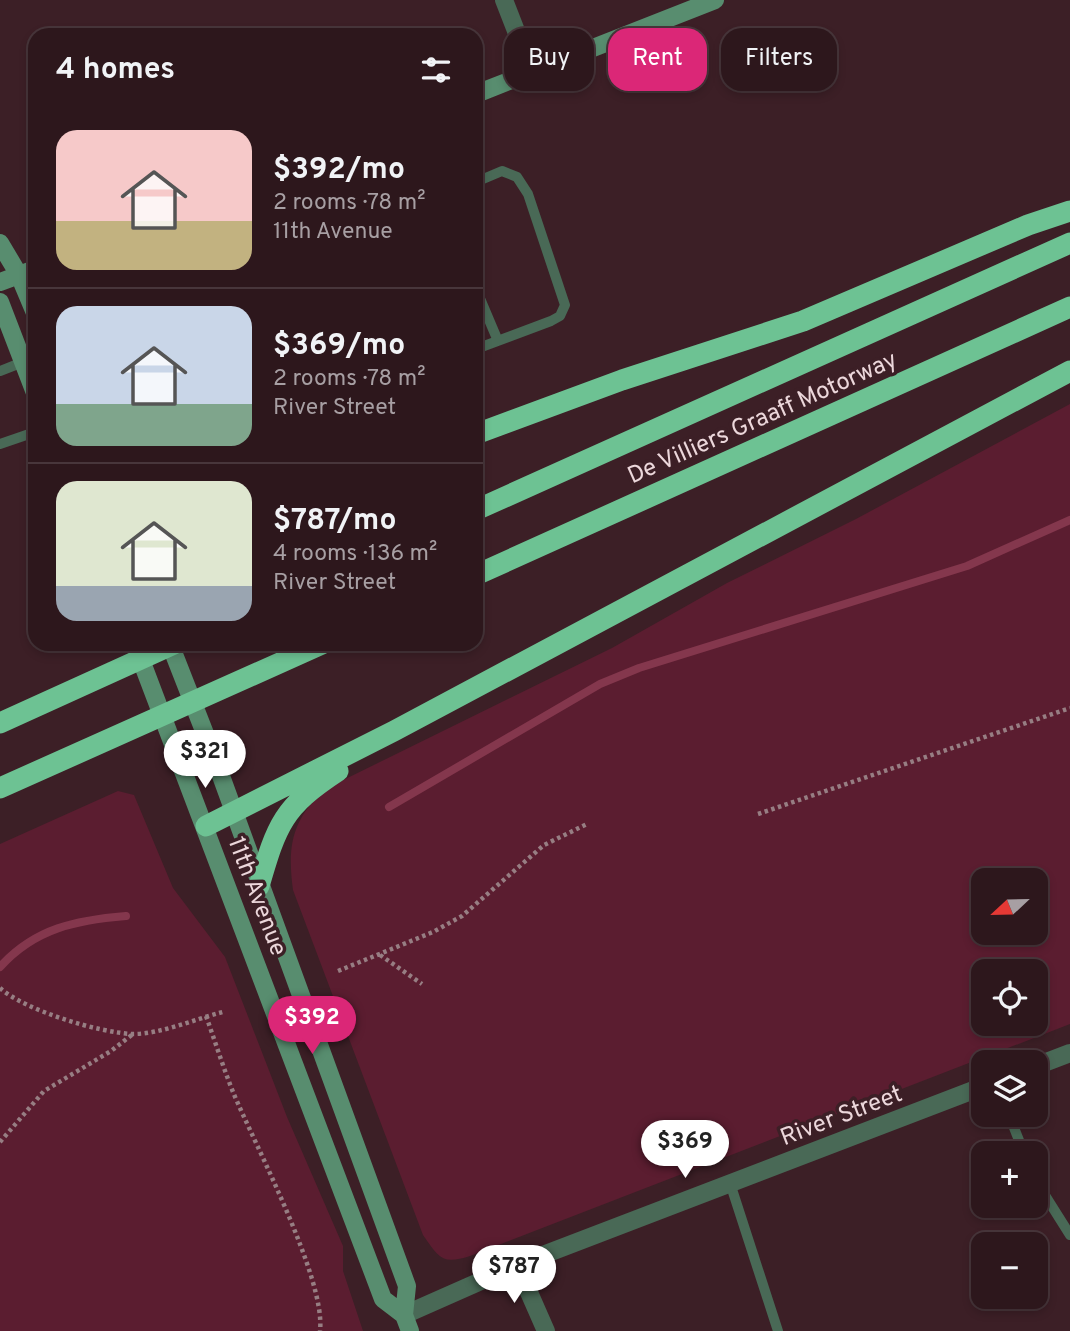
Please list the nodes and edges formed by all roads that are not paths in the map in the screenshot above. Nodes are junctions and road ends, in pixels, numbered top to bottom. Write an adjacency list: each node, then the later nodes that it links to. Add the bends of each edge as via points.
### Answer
1 (504, 0): 3 (street)
2 (715, 0): 4 (main road)
3 (515, 28)
4 (594, 48)
5 (504, 83): 6 (main road)
6 (483, 91)
7 (483, 179): 16 (lane, via 502,171 517,177 528,194 565,305 551,321)
8 (1070, 211): 22 (highway, via 803,321)
9 (0, 243): 11 (main road)
10 (1070, 243): 25 (highway)
11 (27, 272): 12 (main road)
12 (0, 282)
13 (0, 302): 18 (main road)
14 (483, 306): 16 (lane)
15 (1070, 307): 26 (highway, De Villiers Graaff Motorway)
16 (498, 341): 17 (lane)
17 (483, 346)
18 (23, 362): 19 (lane); 21 (main road)
19 (0, 371)
20 (1070, 371): 32 (highway)
21 (28, 375)
22 (483, 431)
23 (28, 434): 24 (lane)
24 (0, 444)
25 (483, 507)
26 (483, 572)
27 (138, 651): 35 (main road, 11th Avenue)
28 (157, 651): 31 (highway)
29 (175, 651): 34 (main road, 11th Avenue)
30 (306, 651): 33 (highway)
31 (0, 723)
32 (394, 731): 34 (highway); 36 (highway, via 293,804 276,830)
33 (0, 788)
34 (233, 813): 35 (highway); 36 (main road, 11th Avenue)
35 (206, 826): 44 (main road, 11th Avenue, via 383,1299)
36 (259, 886): 44 (main road, 11th Avenue, via 407,1286)
37 (1070, 1053): 38 (street)
38 (1048, 1061)
39 (971, 1091): 40 (street, River Street)
40 (730, 1183): 43 (street, River Street); 46 (lane)
41 (1048, 1200): 42 (lane)
42 (1070, 1236)
43 (517, 1265): 44 (street, River Street); 45 (street)
44 (407, 1323)
45 (545, 1331)
46 (778, 1331)

